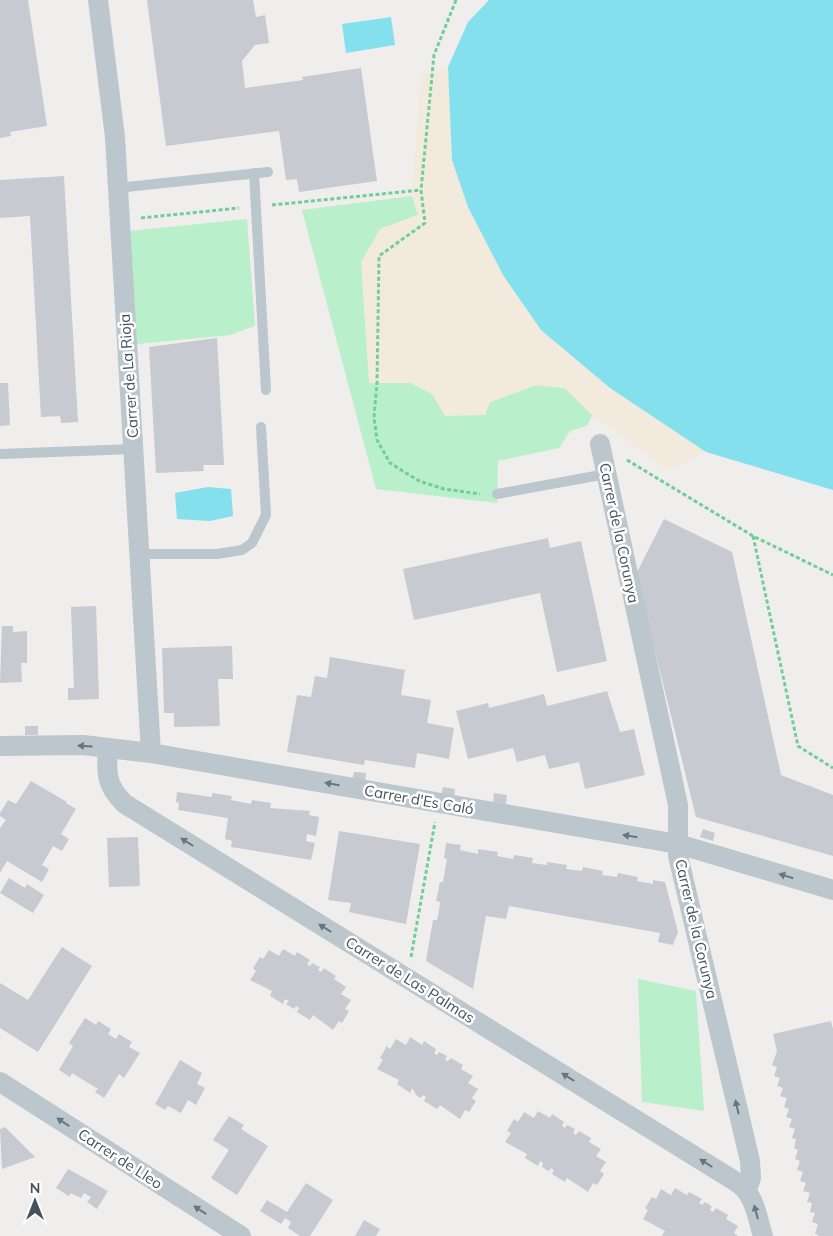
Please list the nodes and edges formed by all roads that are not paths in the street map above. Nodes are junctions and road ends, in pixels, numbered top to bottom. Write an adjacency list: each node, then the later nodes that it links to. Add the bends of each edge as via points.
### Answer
1 (98, 0): 4 (street, Carrer de La Rioja, via 115,137)
2 (268, 172): 3 (lane)
3 (254, 173): 4 (lane); 5 (lane)
4 (117, 188): 8 (street, Carrer de La Rioja)
5 (266, 390)
6 (261, 427): 12 (lane, via 266,515 252,544 242,550 217,554)
7 (600, 444): 10 (street, Carrer de la Corunya)
8 (133, 449): 9 (lane); 12 (street, Carrer de La Rioja)
9 (0, 454)
10 (606, 474): 11 (lane); 16 (street, Carrer de la Corunya, via 678,805)
11 (497, 494)
12 (139, 554): 15 (street, Carrer de La Rioja)
13 (0, 746): 14 (street, Carrer d'Es Caló, one-way to 13)
14 (108, 748): 15 (street, Carrer d'Es Caló); 19 (street, Carrer de Las Palmas, one-way to 14, via 125,804 110,785)
15 (151, 753): 16 (street, Carrer d'Es Caló, one-way to 15)
16 (678, 844): 17 (street, Carrer d'Es Caló, one-way to 16); 19 (street, Carrer de la Corunya, one-way to 16, via 751,1178 750,1161 680,866)
17 (833, 890)
18 (0, 1082): 20 (street, Carrer de Lleo, one-way to 18)
19 (747, 1189): 21 (street, Carrer de la Corunya, one-way to 19)
20 (241, 1236)
21 (763, 1236)

